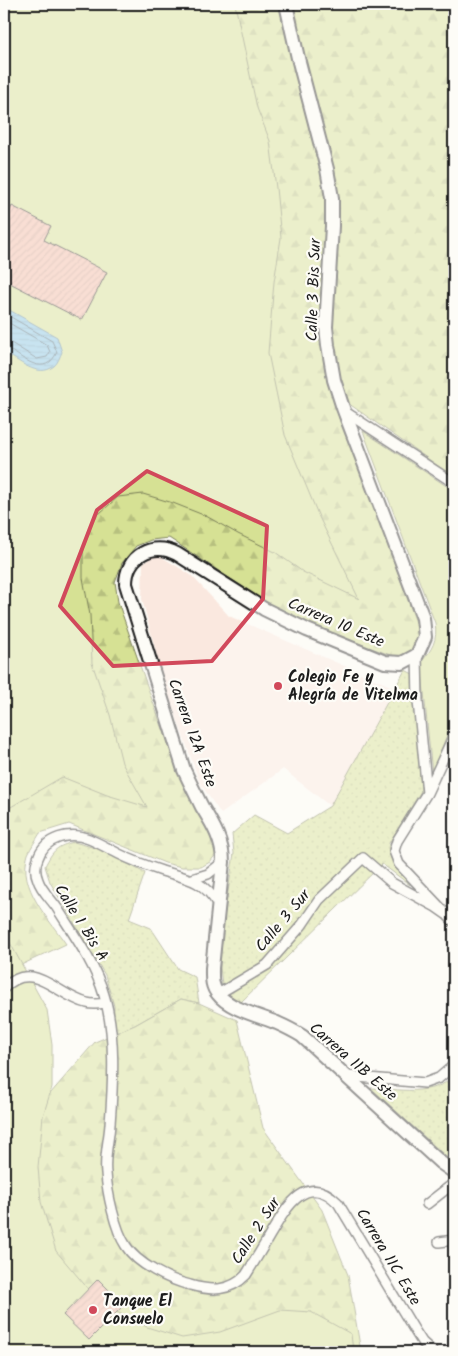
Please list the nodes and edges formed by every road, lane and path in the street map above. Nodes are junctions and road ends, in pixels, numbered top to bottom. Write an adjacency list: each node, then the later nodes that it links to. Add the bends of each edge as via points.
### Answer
1 (286, 4): 2 (street, Calle 3 Bis Sur, via 330,183 333,212 326,327 330,362)
2 (344, 411): 3 (street); 5 (street, Calle 3 Bis Sur, via 423,618 425,637)
3 (454, 483)
4 (150, 550): 5 (street, Carrera 10 Este, via 172,551 264,609 380,660 402,662); 8 (street, Carrera 12A Este, via 140,554 132,563 127,573 127,590 184,770 218,833)
5 (417, 655): 7 (street)
6 (454, 736): 7 (street)
7 (427, 793): 11 (street, via 394,851 399,864)
8 (223, 862): 9 (street, via 208,874); 10 (street, Carrera 12A Este)
9 (192, 879): 10 (street, via 207,889); 15 (street, Calle 1 Bis A, via 143,864 74,835 52,840 43,848 36,868 40,884 82,948)
10 (218, 905): 14 (street, Carrera 12A Este, via 212,978)
11 (446, 914): 12 (street); 14 (street, Calle 3 Sur, via 392,883 363,858 319,900 267,965)
12 (454, 922)
13 (4, 988): 15 (street, via 22,976 37,977 85,1003)
14 (218, 994): 17 (street, Carrera 11B Este, via 233,1006 302,1036)
15 (106, 1003): 20 (street, Calle 2 Sur, via 112,1069 106,1172 120,1234 136,1257 166,1276 198,1287 229,1288 246,1275 290,1204)
16 (454, 1066): 17 (street, via 440,1078 418,1084)
17 (346, 1076): 18 (street, Carrera 11B Este)
18 (454, 1172)
19 (454, 1183): 21 (street)
20 (309, 1192): 24 (street, Carrera 11C Este, via 328,1195 338,1203 414,1332)
21 (426, 1204)
22 (454, 1240): 23 (street)
23 (439, 1242)
24 (433, 1352)

